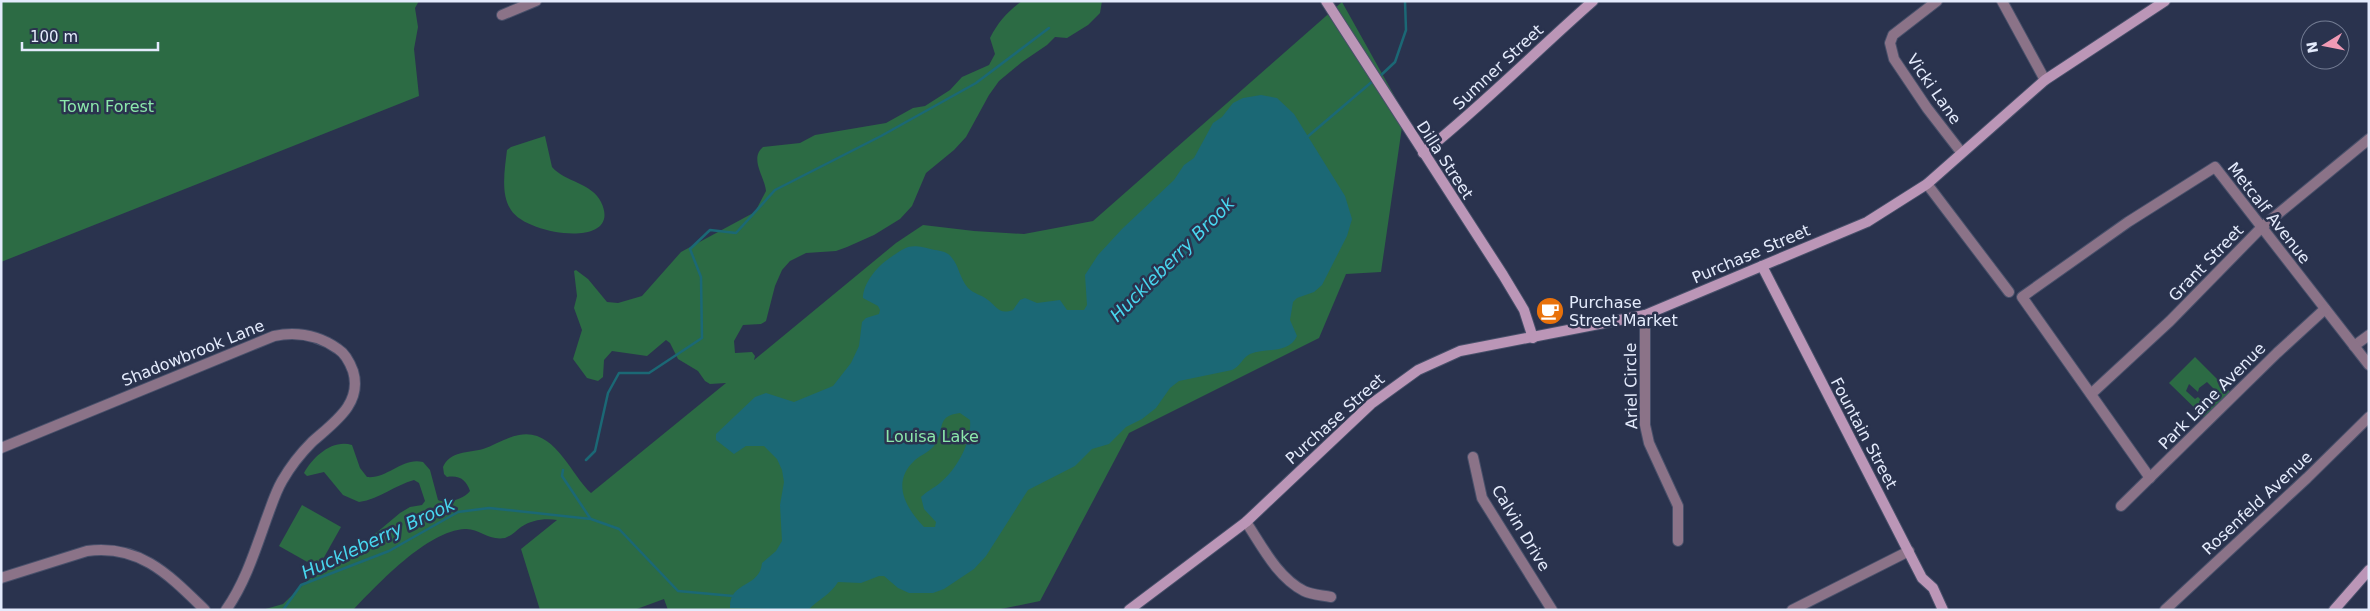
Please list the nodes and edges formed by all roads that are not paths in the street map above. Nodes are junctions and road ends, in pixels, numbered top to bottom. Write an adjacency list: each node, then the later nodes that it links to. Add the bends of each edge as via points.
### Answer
1 (536, 1): 7 (street)
2 (1326, 1): 11 (main road, Dilla Street)
3 (1593, 1): 11 (main road, Sumner Street)
4 (1936, 1): 10 (street, Vicki Lane, via 1893,35 1891,50 1927,108)
5 (2002, 1): 8 (street)
6 (2165, 1): 8 (main road, Purchase Street)
7 (502, 15)
8 (2045, 80): 10 (main road, Purchase Street)
9 (2369, 139): 13 (street, Grant Street)
10 (1961, 152): 12 (main road, Purchase Street)
11 (1423, 154): 19 (main road, Dilla Street, via 1524,310)
12 (1927, 184): 14 (main road, Purchase Street, via 1867,222); 15 (street)
13 (2262, 227): 16 (street, Metcalf Avenue); 22 (street, Grant Street, via 2170,321); 22 (street, Metcalf Avenue, via 2215,168 2128,222 2022,297)
14 (1762, 266): 17 (main road, Purchase Street); 30 (main road, Fountain Street)
15 (2009, 292)
16 (2325, 309): 20 (street, Metcalf Avenue); 26 (street, Park Lane Avenue)
17 (1645, 315): 19 (main road, Purchase Street); 29 (street, Ariel Circle, via 1644,424 1649,443 1678,506)
18 (2369, 335): 20 (street)
19 (1533, 338): 28 (main road, Purchase Street, via 1460,351 1418,370 1371,404)
20 (2354, 346): 21 (street, Metcalf Avenue)
21 (2369, 365)
22 (2091, 394): 26 (street)
23 (2369, 416): 40 (street, Rosenfeld Avenue)
24 (1, 448): 36 (street, Shadowbrook Lane, via 274,336 298,333 316,337 341,351 354,373 351,400 342,416 306,448 282,480 242,584)
25 (1472, 457): 34 (street, Calvin Drive, via 1482,498)
26 (2150, 478): 27 (street, Park Lane Avenue)
27 (2121, 506)
28 (1246, 522): 33 (street, via 1278,569 1293,584 1306,592); 37 (main road, Purchase Street)
29 (1678, 541)
30 (1909, 551): 38 (street); 39 (main road, Fountain Street)
31 (2369, 570): 41 (main road)
32 (1, 578): 35 (street, via 87,551 115,550 149,562)
33 (1331, 597)
34 (1549, 609)
35 (204, 610)
36 (226, 610)
37 (1129, 610)
38 (1792, 610)
39 (1943, 610)
40 (2165, 610)
41 (2334, 610)

